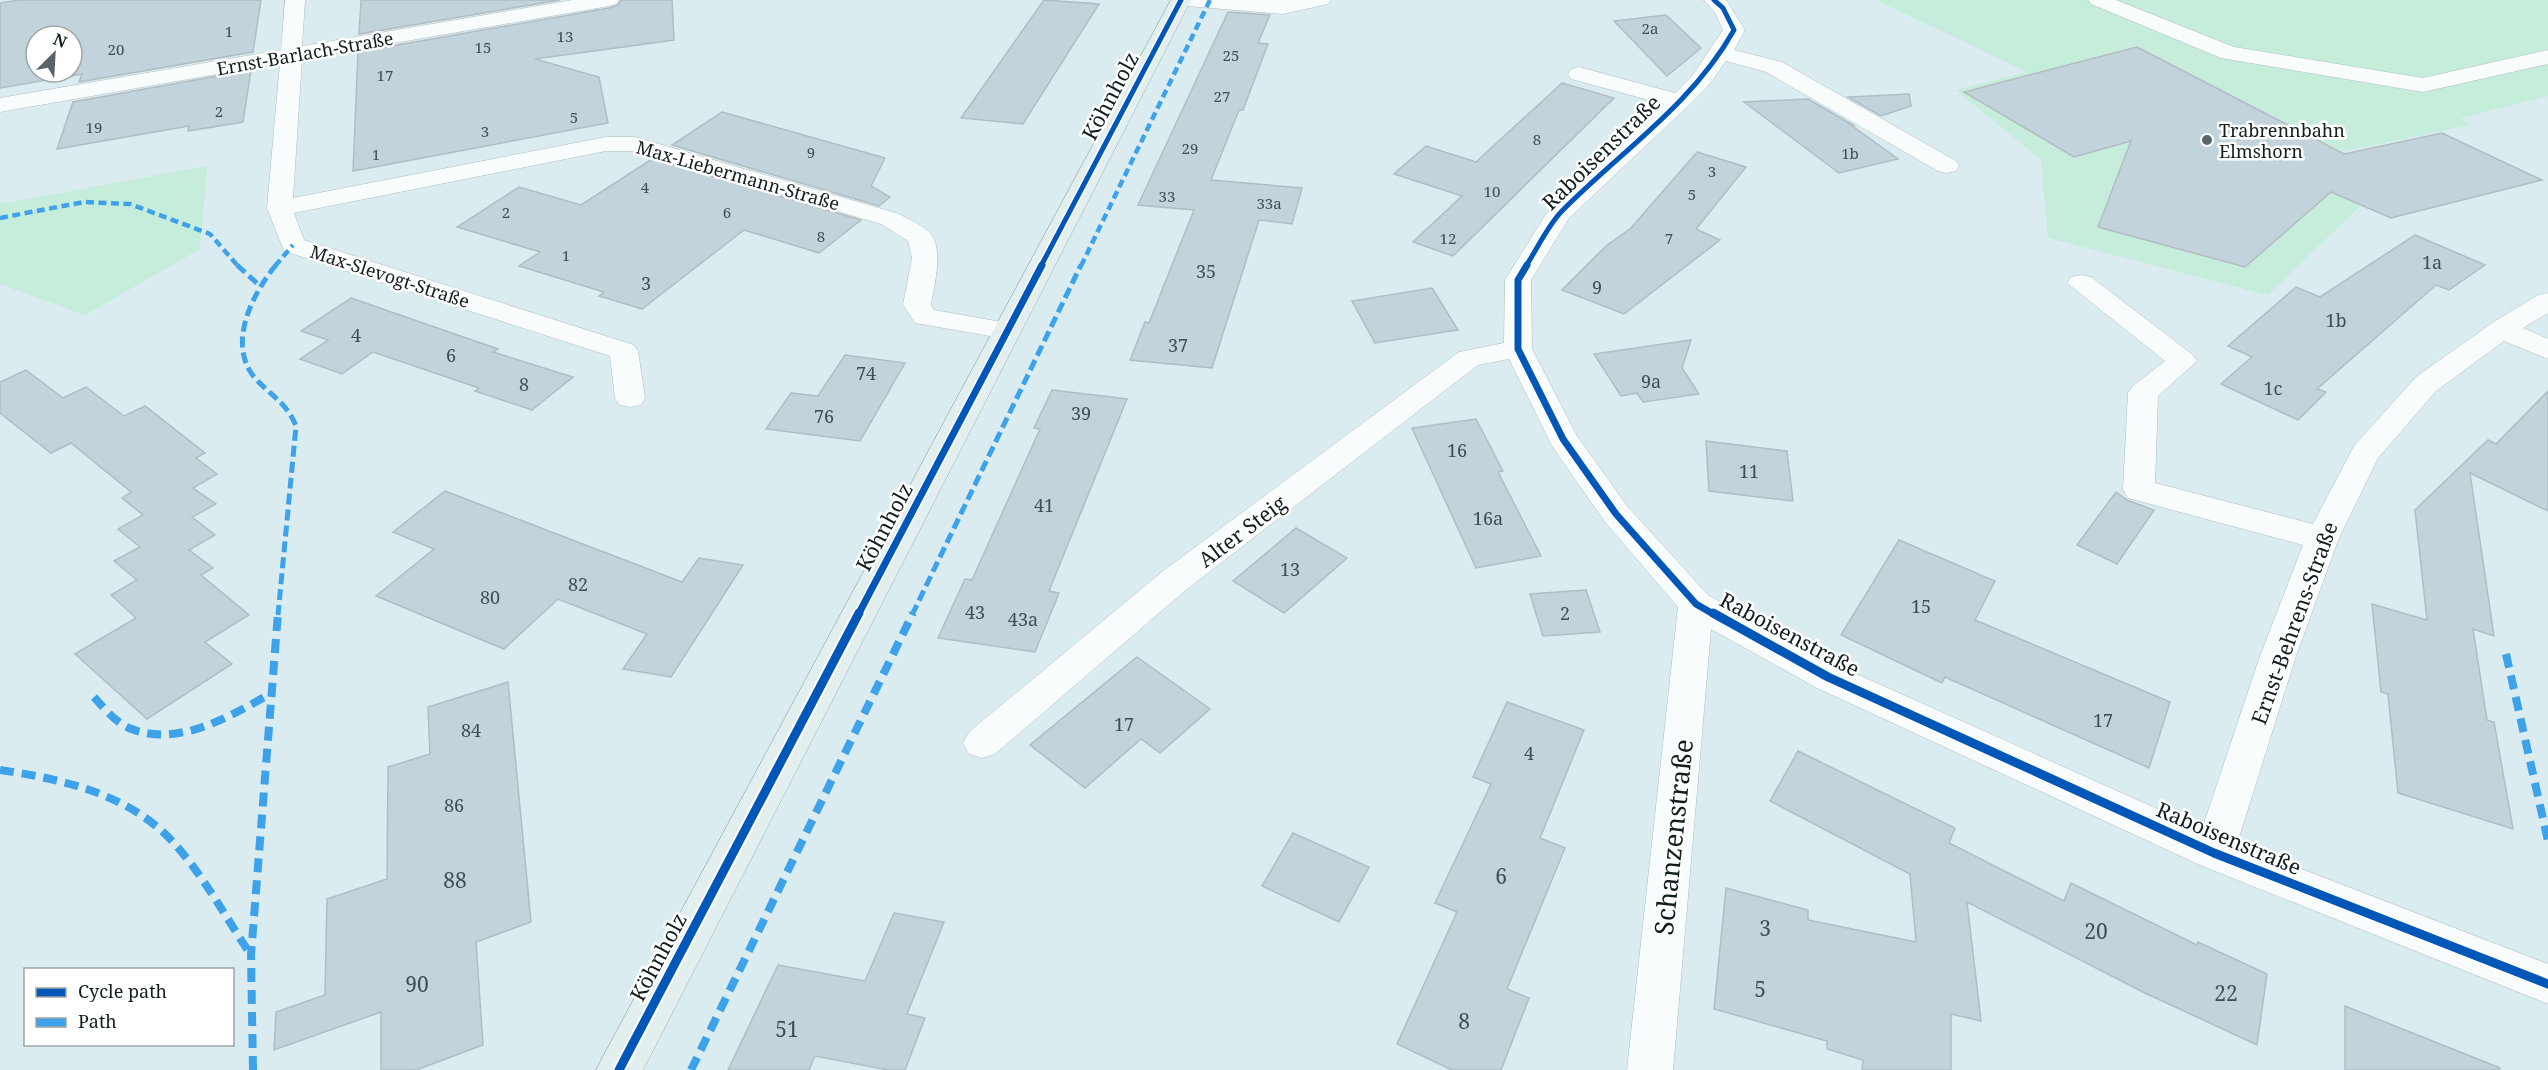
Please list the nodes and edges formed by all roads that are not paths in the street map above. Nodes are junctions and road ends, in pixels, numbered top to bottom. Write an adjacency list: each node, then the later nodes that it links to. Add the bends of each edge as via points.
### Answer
1 (295, 0): 9 (street, Max-Slevogt-Straße)
2 (609, 0): 9 (street, Ernst-Barlach-Straße)
3 (1181, 0): 19 (main road, Köhnholz)
4 (1187, 0): 5 (street, via 1283,8)
5 (1321, 0)
6 (2098, 0): 10 (street, via 2229,52 2423,85)
7 (1718, 4): 8 (street, Raboisenstraße, via 1734,30)
8 (1721, 53): 12 (street, Raboisenstraße); 14 (street, via 1774,68)
9 (292, 56): 13 (street, Ernst-Barlach-Straße); 15 (street, Max-Slevogt-Straße)
10 (2548, 57)
11 (1579, 74): 12 (street)
12 (1680, 101): 20 (street, Raboisenstraße, via 1559,214 1518,280)
13 (0, 105)
14 (1947, 166)
15 (280, 207): 19 (street, Max-Liebermann-Straße, via 606,144 634,144 890,219 920,237 925,258 917,305 925,317); 22 (street, Max-Slevogt-Straße, via 293,245 624,351)
16 (2081, 283): 23 (street, via 2183,361 2143,393 2139,490)
17 (2548, 301): 18 (street, Ernst-Behrens-Straße)
18 (2502, 329): 21 (street); 23 (street, Ernst-Behrens-Straße, via 2426,384 2365,453)
19 (1007, 331): 28 (main road, Köhnholz)
20 (1518, 350): 24 (street, Raboisenstraße, via 1570,449 1616,514); 25 (street, Alter Steig, via 1469,358 1175,580)
21 (2548, 350)
22 (630, 398)
23 (2322, 538): 26 (street, Ernst-Behrens-Straße, via 2278,656)
24 (1696, 604): 26 (street, Raboisenstraße, via 1828,677); 29 (street, Schanzenstraße)
25 (982, 742)
26 (2214, 853): 27 (street, Raboisenstraße)
27 (2548, 984)
28 (619, 1070)
29 (1650, 1070)

